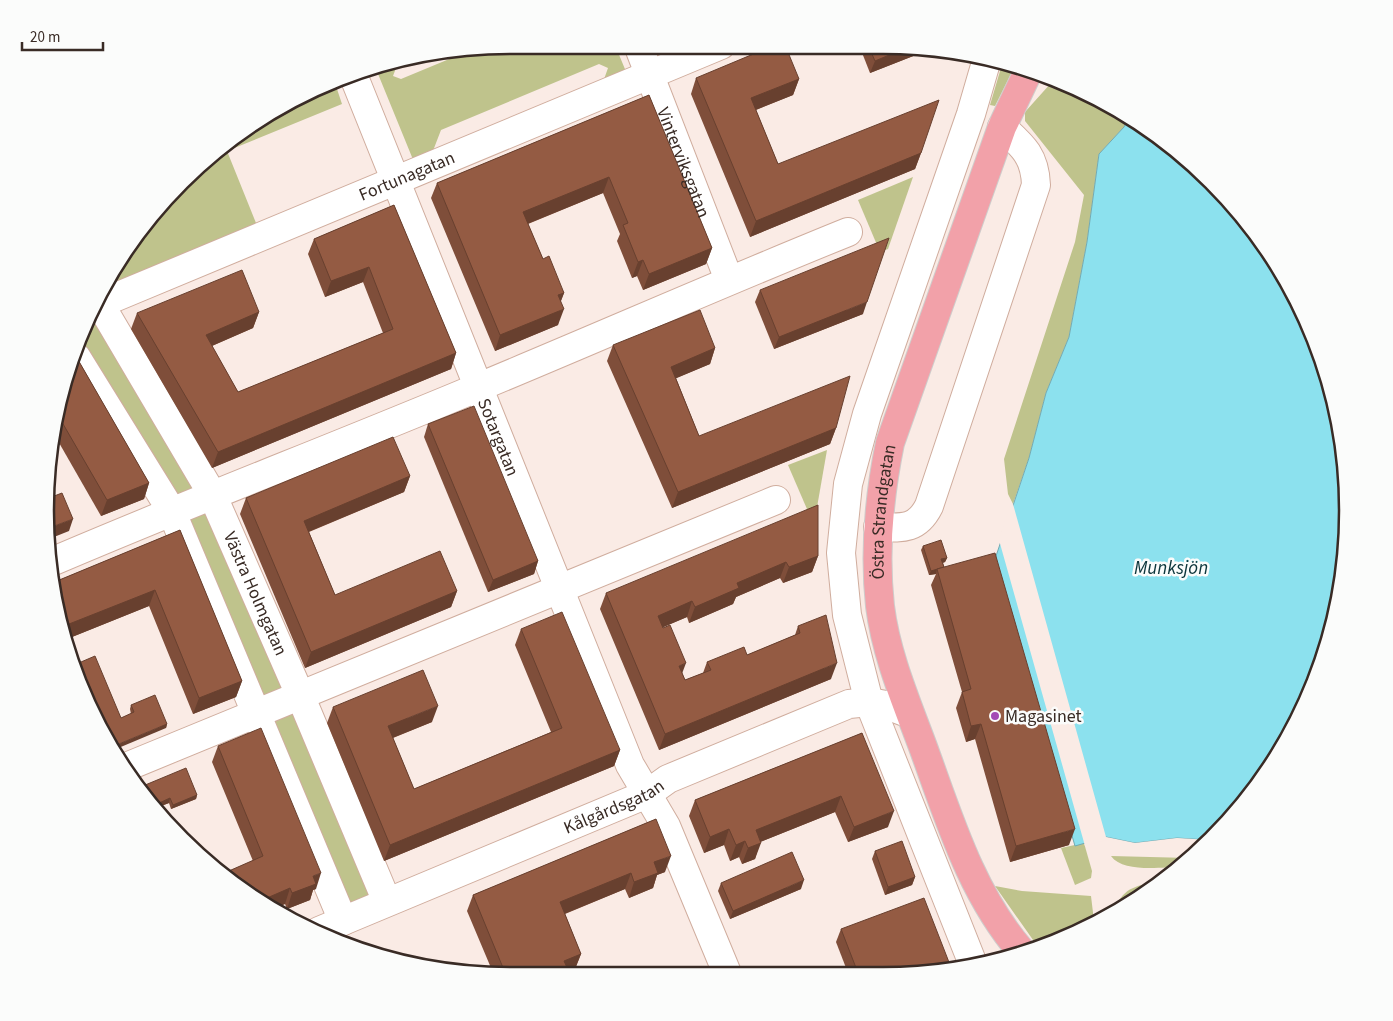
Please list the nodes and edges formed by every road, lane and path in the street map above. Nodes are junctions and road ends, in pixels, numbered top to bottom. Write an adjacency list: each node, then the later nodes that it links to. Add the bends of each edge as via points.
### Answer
1 (642, 54): 4 (street, Vinterviksgatan)
2 (700, 54): 4 (street, Fortunagatan)
3 (985, 66): 22 (street, via 867,414 848,484 841,553 847,615)
4 (651, 74): 8 (street, Fortunagatan); 10 (street, Vinterviksgatan)
5 (1026, 77): 7 (main road, Östra Strandgatan)
6 (356, 81): 8 (street, Sotargatan)
7 (1002, 127): 18 (main road, Östra Strandgatan, via 890,444); 18 (street, via 1026,148 1036,170 1036,185 924,518 902,528)
8 (395, 179): 11 (street, Fortunagatan); 14 (street, Sotargatan)
9 (848, 232): 10 (street)
10 (729, 280): 14 (street)
11 (106, 299)
12 (100, 310): 15 (street, Västra Holmgatan)
13 (79, 361): 17 (street)
14 (479, 387): 15 (street); 20 (street, Sotargatan)
15 (212, 494): 17 (street); 21 (street, Västra Holmgatan)
16 (776, 500): 20 (street)
17 (171, 510): 19 (street); 23 (street)
18 (878, 527): 24 (main road, Östra Strandgatan, via 878,577 887,650)
19 (57, 560)
20 (558, 590): 21 (street); 26 (street, Sotargatan, via 630,765)
21 (300, 696): 23 (street); 27 (street, Västra Holmgatan)
22 (869, 702): 24 (street, Kålgårdsgatan); 26 (street, Kålgårdsgatan, via 838,708 668,779); 30 (street)
23 (256, 714): 25 (street); 28 (street)
24 (910, 714): 29 (main road, Östra Strandgatan, via 955,835 979,888)
25 (132, 765)
26 (647, 794): 27 (street, Kålgårdsgatan); 31 (street, Sotargatan, via 666,826)
27 (387, 902): 28 (street, Kålgårdsgatan)
28 (331, 926)
29 (1018, 947)
30 (971, 958)
31 (725, 967)

